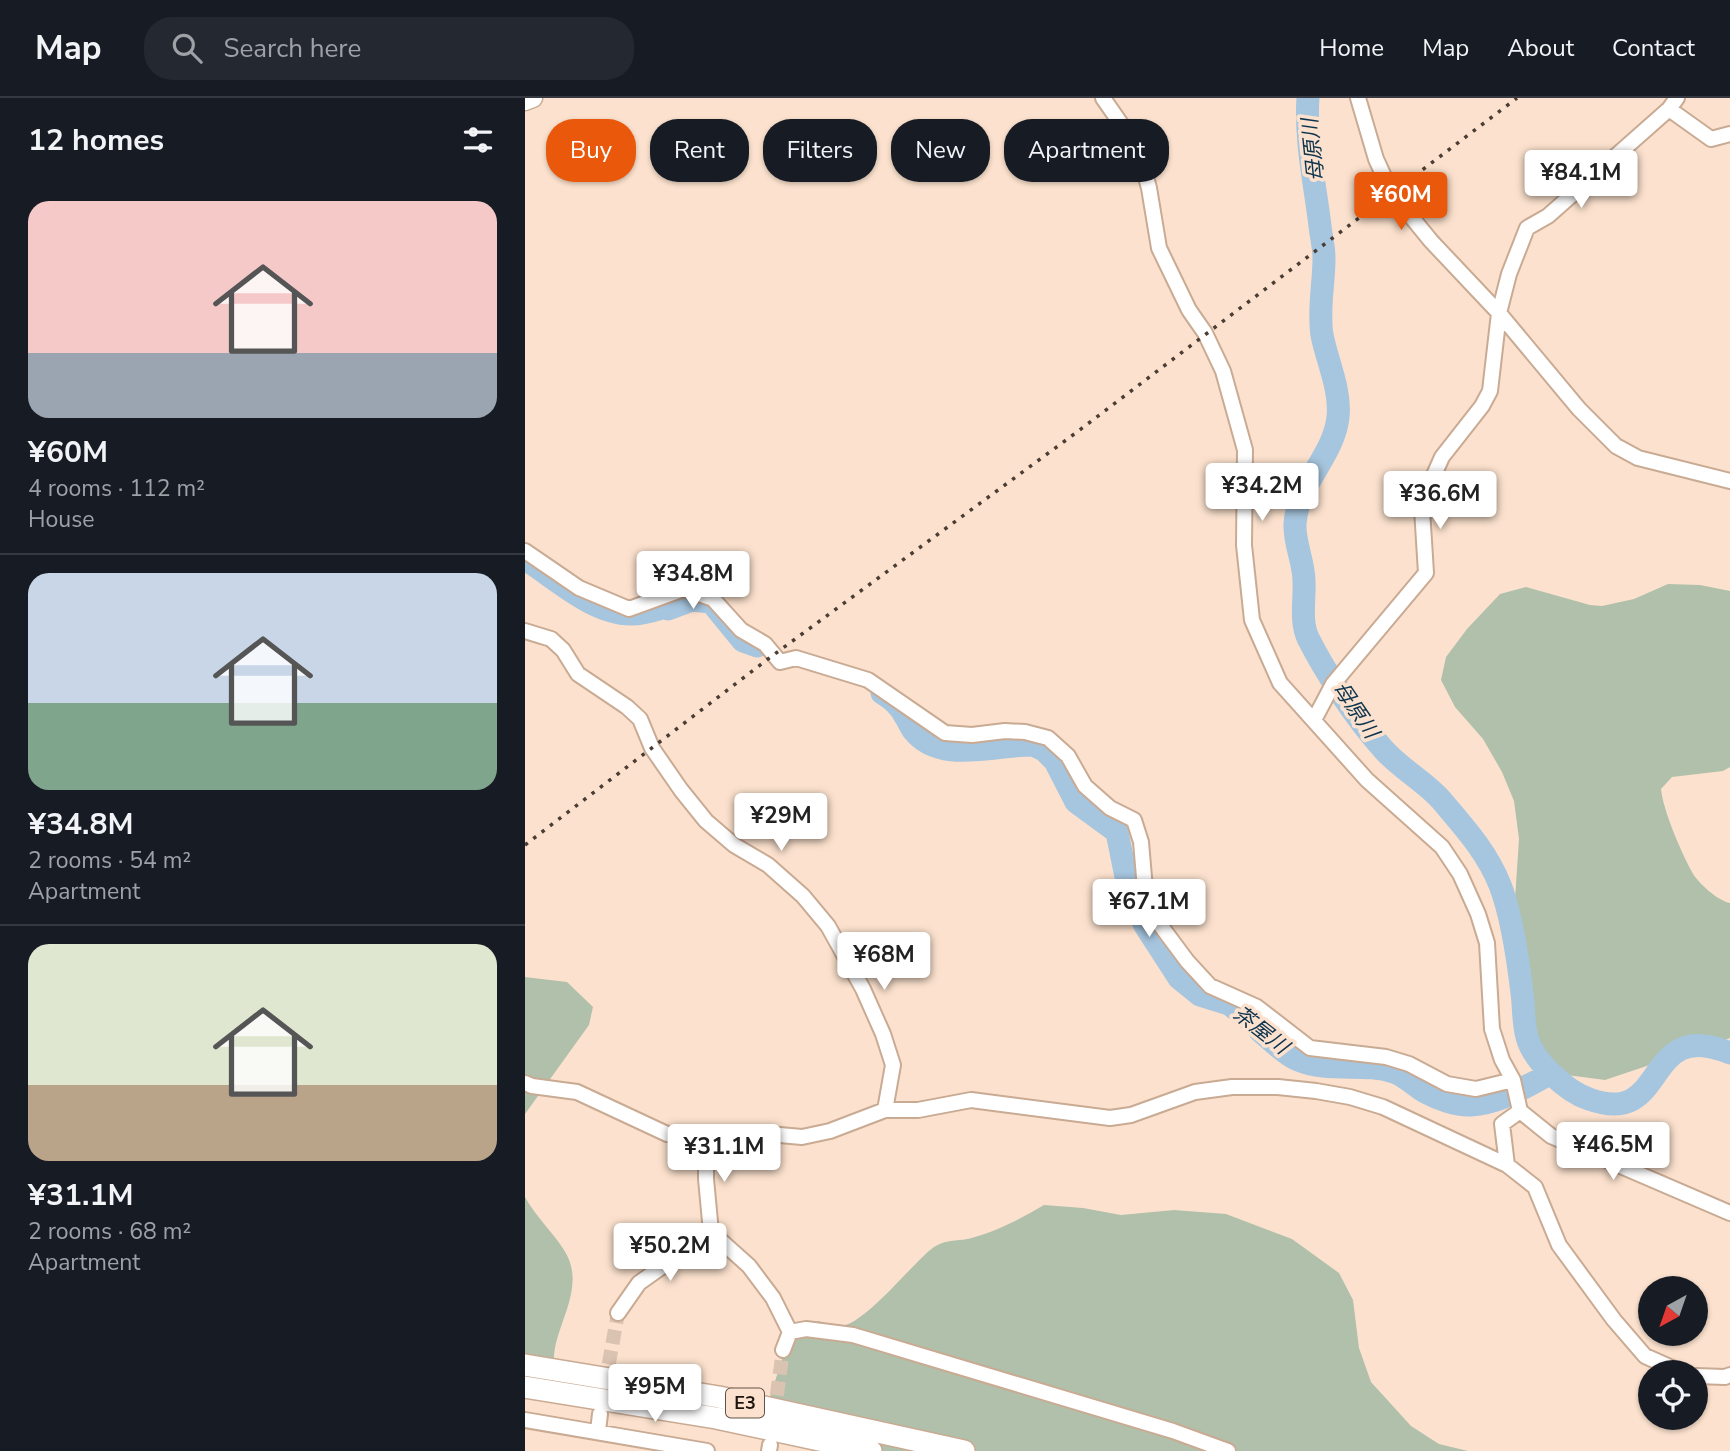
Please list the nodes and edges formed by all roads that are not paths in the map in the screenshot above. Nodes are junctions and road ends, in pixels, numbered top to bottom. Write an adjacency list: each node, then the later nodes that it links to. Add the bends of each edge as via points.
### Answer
1 (533, 98): 4 (main road)
2 (1103, 98): 11 (street, via 1140,156 1159,248 1223,371 1245,450 1244,545 1252,620 1280,683)
3 (1358, 98): 7 (street, via 1391,192)
4 (525, 101)
5 (1673, 103): 6 (street, via 1711,139); 7 (street, via 1548,216 1527,228)
6 (1730, 134)
7 (1499, 313): 8 (street, via 1616,446 1664,466); 11 (street, via 1490,391 1443,457 1422,509 1426,573 1333,684)
8 (1730, 481)
9 (525, 551): 12 (street, via 579,588 629,609 684,589 713,599 741,630 765,643 780,662 796,658 868,680 945,733 1005,731 1048,738 1068,756 1085,786 1110,808 1134,820 1145,889 1161,926 1210,986 1257,1007 1310,1048 1386,1057 1447,1084 1476,1089)
10 (525, 631): 14 (street, via 551,639 578,674 640,719 652,748 706,821 768,865 828,926 863,989 893,1065)
11 (1314, 720): 12 (street, via 1367,780 1442,847 1459,874 1487,943 1492,1029)
12 (1513, 1080): 15 (street)
13 (525, 1083): 16 (street, via 577,1092 667,1133)
14 (885, 1110): 16 (street, via 803,1137); 17 (street, via 918,1110 971,1100 1110,1118 1195,1092 1277,1087 1350,1097 1383,1107)
15 (1521, 1111): 17 (street, via 1502,1124); 18 (street, via 1551,1136)
16 (706, 1138): 19 (street)
17 (1507, 1165): 23 (street, via 1535,1187 1559,1245 1614,1320 1645,1356)
18 (1730, 1213)
19 (711, 1232): 20 (street, via 639,1283); 21 (street, via 749,1266 773,1298)
20 (618, 1313)
21 (790, 1332): 22 (street); 34 (street, via 806,1329 853,1335)
22 (783, 1350)
23 (1654, 1360)
24 (525, 1365): 33 (highway, E3, via 719,1397)
25 (1730, 1375): 26 (street)
26 (1708, 1376)
27 (525, 1387): 32 (highway, E3)
28 (600, 1414): 30 (street)
29 (525, 1420): 30 (street)
30 (597, 1431): 31 (street)
31 (707, 1451)
32 (871, 1451)
33 (964, 1451)
34 (1229, 1451)

